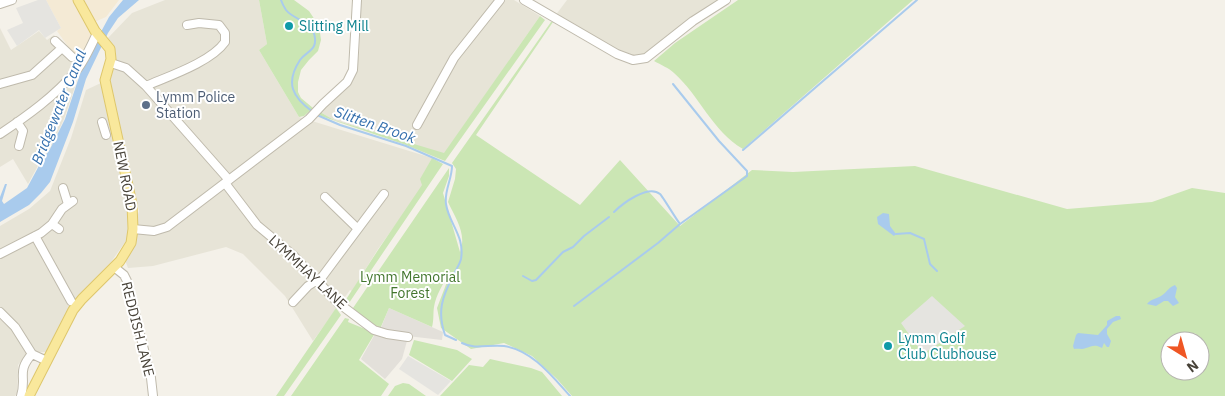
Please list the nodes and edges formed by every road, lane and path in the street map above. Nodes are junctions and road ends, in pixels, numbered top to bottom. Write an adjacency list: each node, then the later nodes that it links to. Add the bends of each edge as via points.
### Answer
1 (12, 0): 8 (street)
2 (78, 0): 10 (main road, NEW ROAD)
3 (357, 0): 23 (street, via 353,70 347,82 314,113)
4 (500, 0): 19 (street, via 454,58)
5 (524, 0): 7 (street)
6 (726, 0): 7 (street, via 638,61 617,54)
7 (537, 3)
8 (0, 4)
9 (187, 25): 16 (street, via 219,25 225,33 225,42 193,66)
10 (100, 37): 14 (main road, NEW ROAD, via 111,52); 17 (street, via 77,70 38,108)
11 (56, 42): 12 (street)
12 (62, 48): 13 (street); 15 (street, via 32,75)
13 (72, 57)
14 (111, 63): 16 (street, LYMMHAY LANE, via 126,68); 18 (main road, NEW ROAD, via 106,80)
15 (0, 84)
16 (146, 86): 23 (street, LYMMHAY LANE)
17 (17, 122): 21 (street); 22 (street, via 23,131)
18 (115, 124): 20 (street, NEW ROAD); 29 (main road, NEW ROAD, via 132,204)
19 (417, 125)
20 (104, 128)
21 (0, 134)
22 (20, 146)
23 (227, 181): 29 (street, via 162,229); 34 (street, LYMMHAY LANE, via 257,225)
24 (63, 188): 27 (street, via 71,202)
25 (384, 194): 28 (street)
26 (324, 197): 28 (street)
27 (53, 223): 30 (street); 31 (street)
28 (358, 228): 34 (street, via 322,277)
29 (133, 229): 33 (main road, NEW ROAD, via 131,243)
30 (59, 230)
31 (35, 236): 32 (street); 35 (street)
32 (0, 254)
33 (114, 267): 40 (main road, NEW ROAD, via 73,310); 43 (street, REDDISH LANE, via 124,274 127,281)
34 (316, 279): 36 (street); 38 (street, LYMMHAY LANE, via 337,302 374,330)
35 (71, 301)
36 (293, 302)
37 (0, 312): 39 (street, via 16,327)
38 (408, 337)
39 (32, 354): 40 (street); 41 (street, via 23,367)
40 (47, 361): 42 (main road, NEW ROAD)
41 (20, 396)
42 (29, 396)
43 (154, 396)

